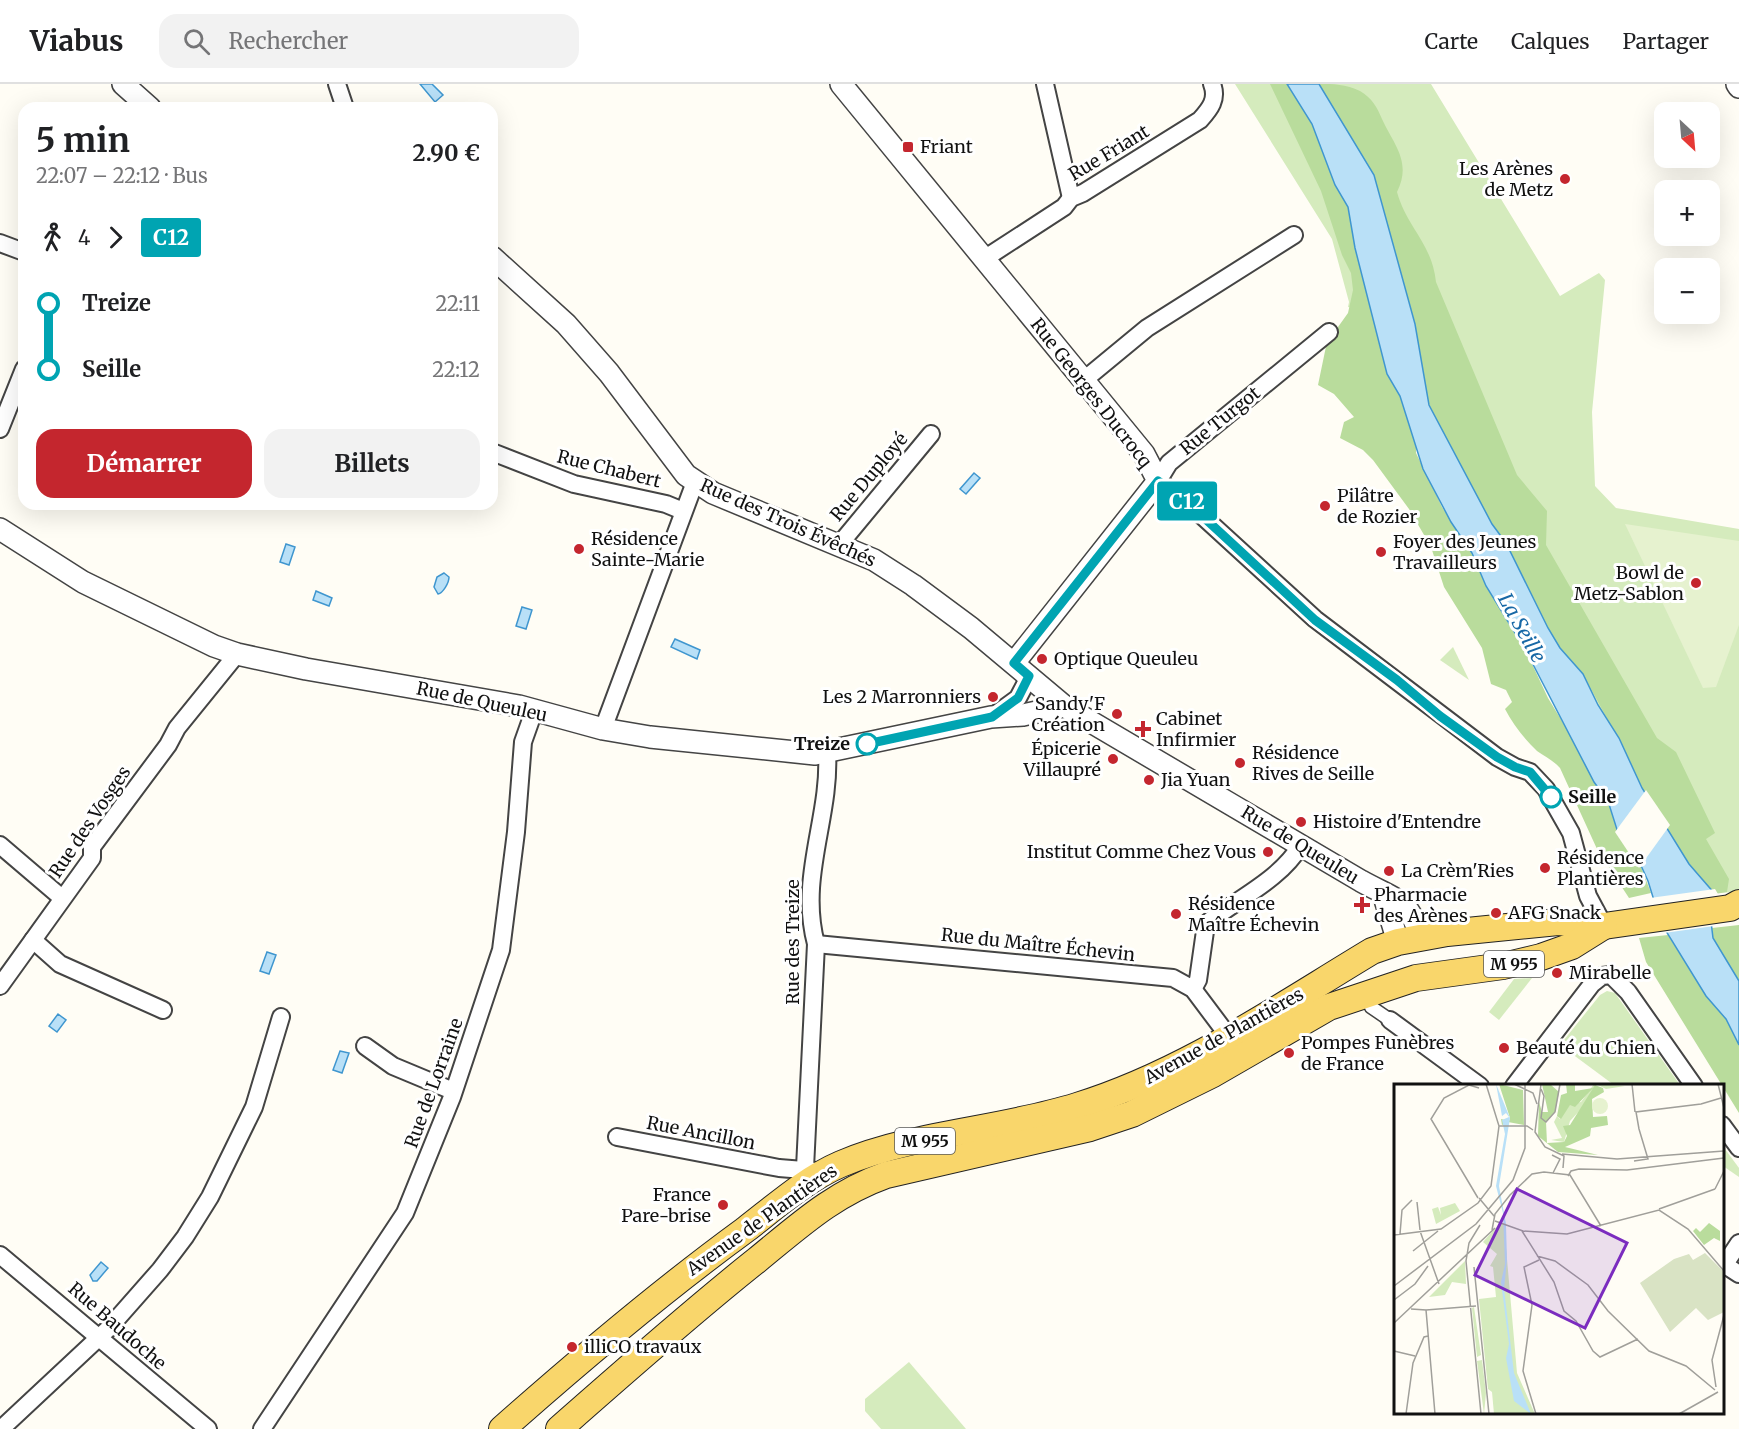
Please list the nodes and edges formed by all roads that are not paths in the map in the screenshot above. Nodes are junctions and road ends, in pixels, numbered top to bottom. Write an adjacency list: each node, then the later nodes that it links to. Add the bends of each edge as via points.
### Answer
1 (123, 84): 6 (street)
2 (337, 84): 7 (street)
3 (841, 84): 12 (street, Rue Georges Ducrocq)
4 (1045, 84): 8 (street)
5 (1213, 88): 8 (street, Rue Friant, via 1211,108 1200,120)
6 (143, 102)
7 (343, 102)
8 (1071, 198): 12 (street, Rue Friant, via 1064,207)
9 (1294, 235): 15 (street, via 1147,328)
10 (0, 243): 11 (street)
11 (18, 250)
12 (984, 259): 15 (street, Rue Georges Ducrocq)
13 (498, 262): 21 (street, Rue des Trois Évêchés, via 566,324)
14 (1329, 332): 20 (street, Rue Turgot, via 1169,462)
15 (1084, 380): 20 (street, Rue Georges Ducrocq, via 1144,454)
16 (18, 384): 17 (street)
17 (0, 429)
18 (931, 434): 24 (street, Rue Duployé)
19 (498, 454): 22 (street, Rue Chabert, via 574,484)
20 (1158, 481): 26 (street, Rue Turgot); 36 (street, Rue Georges Ducrocq, via 1186,501 1329,630 1497,757 1530,772 1546,789 1571,833 1588,896)
21 (695, 482): 22 (street); 24 (street, Rue des Trois Évêchés)
22 (683, 511): 30 (street)
23 (0, 529): 25 (street, Rue de Queuleu, via 83,582)
24 (838, 545): 26 (street, Rue des Trois Évêchés, via 874,560 913,585)
25 (237, 654): 28 (street, Rue de Queuleu); 34 (street, Rue des Vosges, via 177,728 92,847 92,858)
26 (1022, 670): 27 (street, Rue des Trois Évêchés); 29 (street, Rue de Queuleu, via 1018,698)
27 (1064, 706): 29 (street, Rue de Queuleu); 33 (street, Rue de Queuleu)
28 (534, 711): 30 (street, Rue de Queuleu); 52 (street, Rue de Lorraine, via 523,742 501,950)
29 (992, 717): 31 (street, Rue de Queuleu)
30 (603, 729): 31 (street, Rue de Queuleu, via 727,747 804,754)
31 (827, 752): 39 (street, Rue des Treize, via 810,891 809,919)
32 (0, 845): 34 (street)
33 (1301, 845): 37 (street, Rue de Queuleu, via 1383,893); 42 (street, via 1292,860 1206,924 1198,980)
34 (62, 898): 38 (street, Rue des Vosges)
35 (1736, 907): 36 (main road, Avenue de Plantières / M 955)
36 (1604, 926): 37 (main road, Avenue de Plantières / M 955, via 1558,922); 40 (main road, Avenue de Plantières / M 955, via 1565,949 1524,963)
37 (1410, 939): 40 (main road); 47 (main road, Avenue de Plantières / M 955, via 1372,951)
38 (33, 940): 41 (street, Rue des Vosges); 44 (street, via 60,964)
39 (816, 944): 42 (street, Rue du Maître Échevin, via 1173,978); 57 (street, Rue des Treize)
40 (1416, 978): 43 (main road, Avenue de Plantières / M 955)
41 (0, 986)
42 (1193, 989): 47 (street)
43 (1366, 993): 46 (street, via 1371,1007); 68 (main road, Avenue de Plantières / M 955, via 1329,1006 1213,1074 1132,1114 855,1186 712,1296)
44 (163, 1011)
45 (281, 1017): 63 (street, via 254,1107 210,1197 160,1270)
46 (1390, 1020): 49 (street)
47 (1228, 1037): 57 (main road, Avenue de Plantières / M 955, via 1179,1065 1105,1097 876,1152)
48 (365, 1046): 52 (street, via 393,1066)
49 (1477, 1084)
50 (1516, 1084): 51 (street, via 1592,984 1611,975 1628,992)
51 (1694, 1084)
52 (453, 1091): 66 (street, Rue de Lorraine, via 405,1213)
53 (1724, 1128): 55 (street)
54 (616, 1137): 56 (street, Rue Ancillon)
55 (1739, 1148)
56 (778, 1168): 57 (street, Rue Ancillon); 58 (street)
57 (812, 1172): 58 (main road, Avenue de Plantières / M 955)
58 (794, 1194): 67 (main road, Avenue de Plantières / M 955, via 690,1269)
59 (1739, 1243): 61 (street)
60 (0, 1255): 63 (street, Rue Baudoche)
61 (1724, 1263): 62 (street)
62 (1739, 1274)
63 (99, 1336): 64 (street); 65 (street, Rue Baudoche)
64 (1, 1429)
65 (208, 1429)
66 (261, 1429)
67 (502, 1429)
68 (559, 1429)

